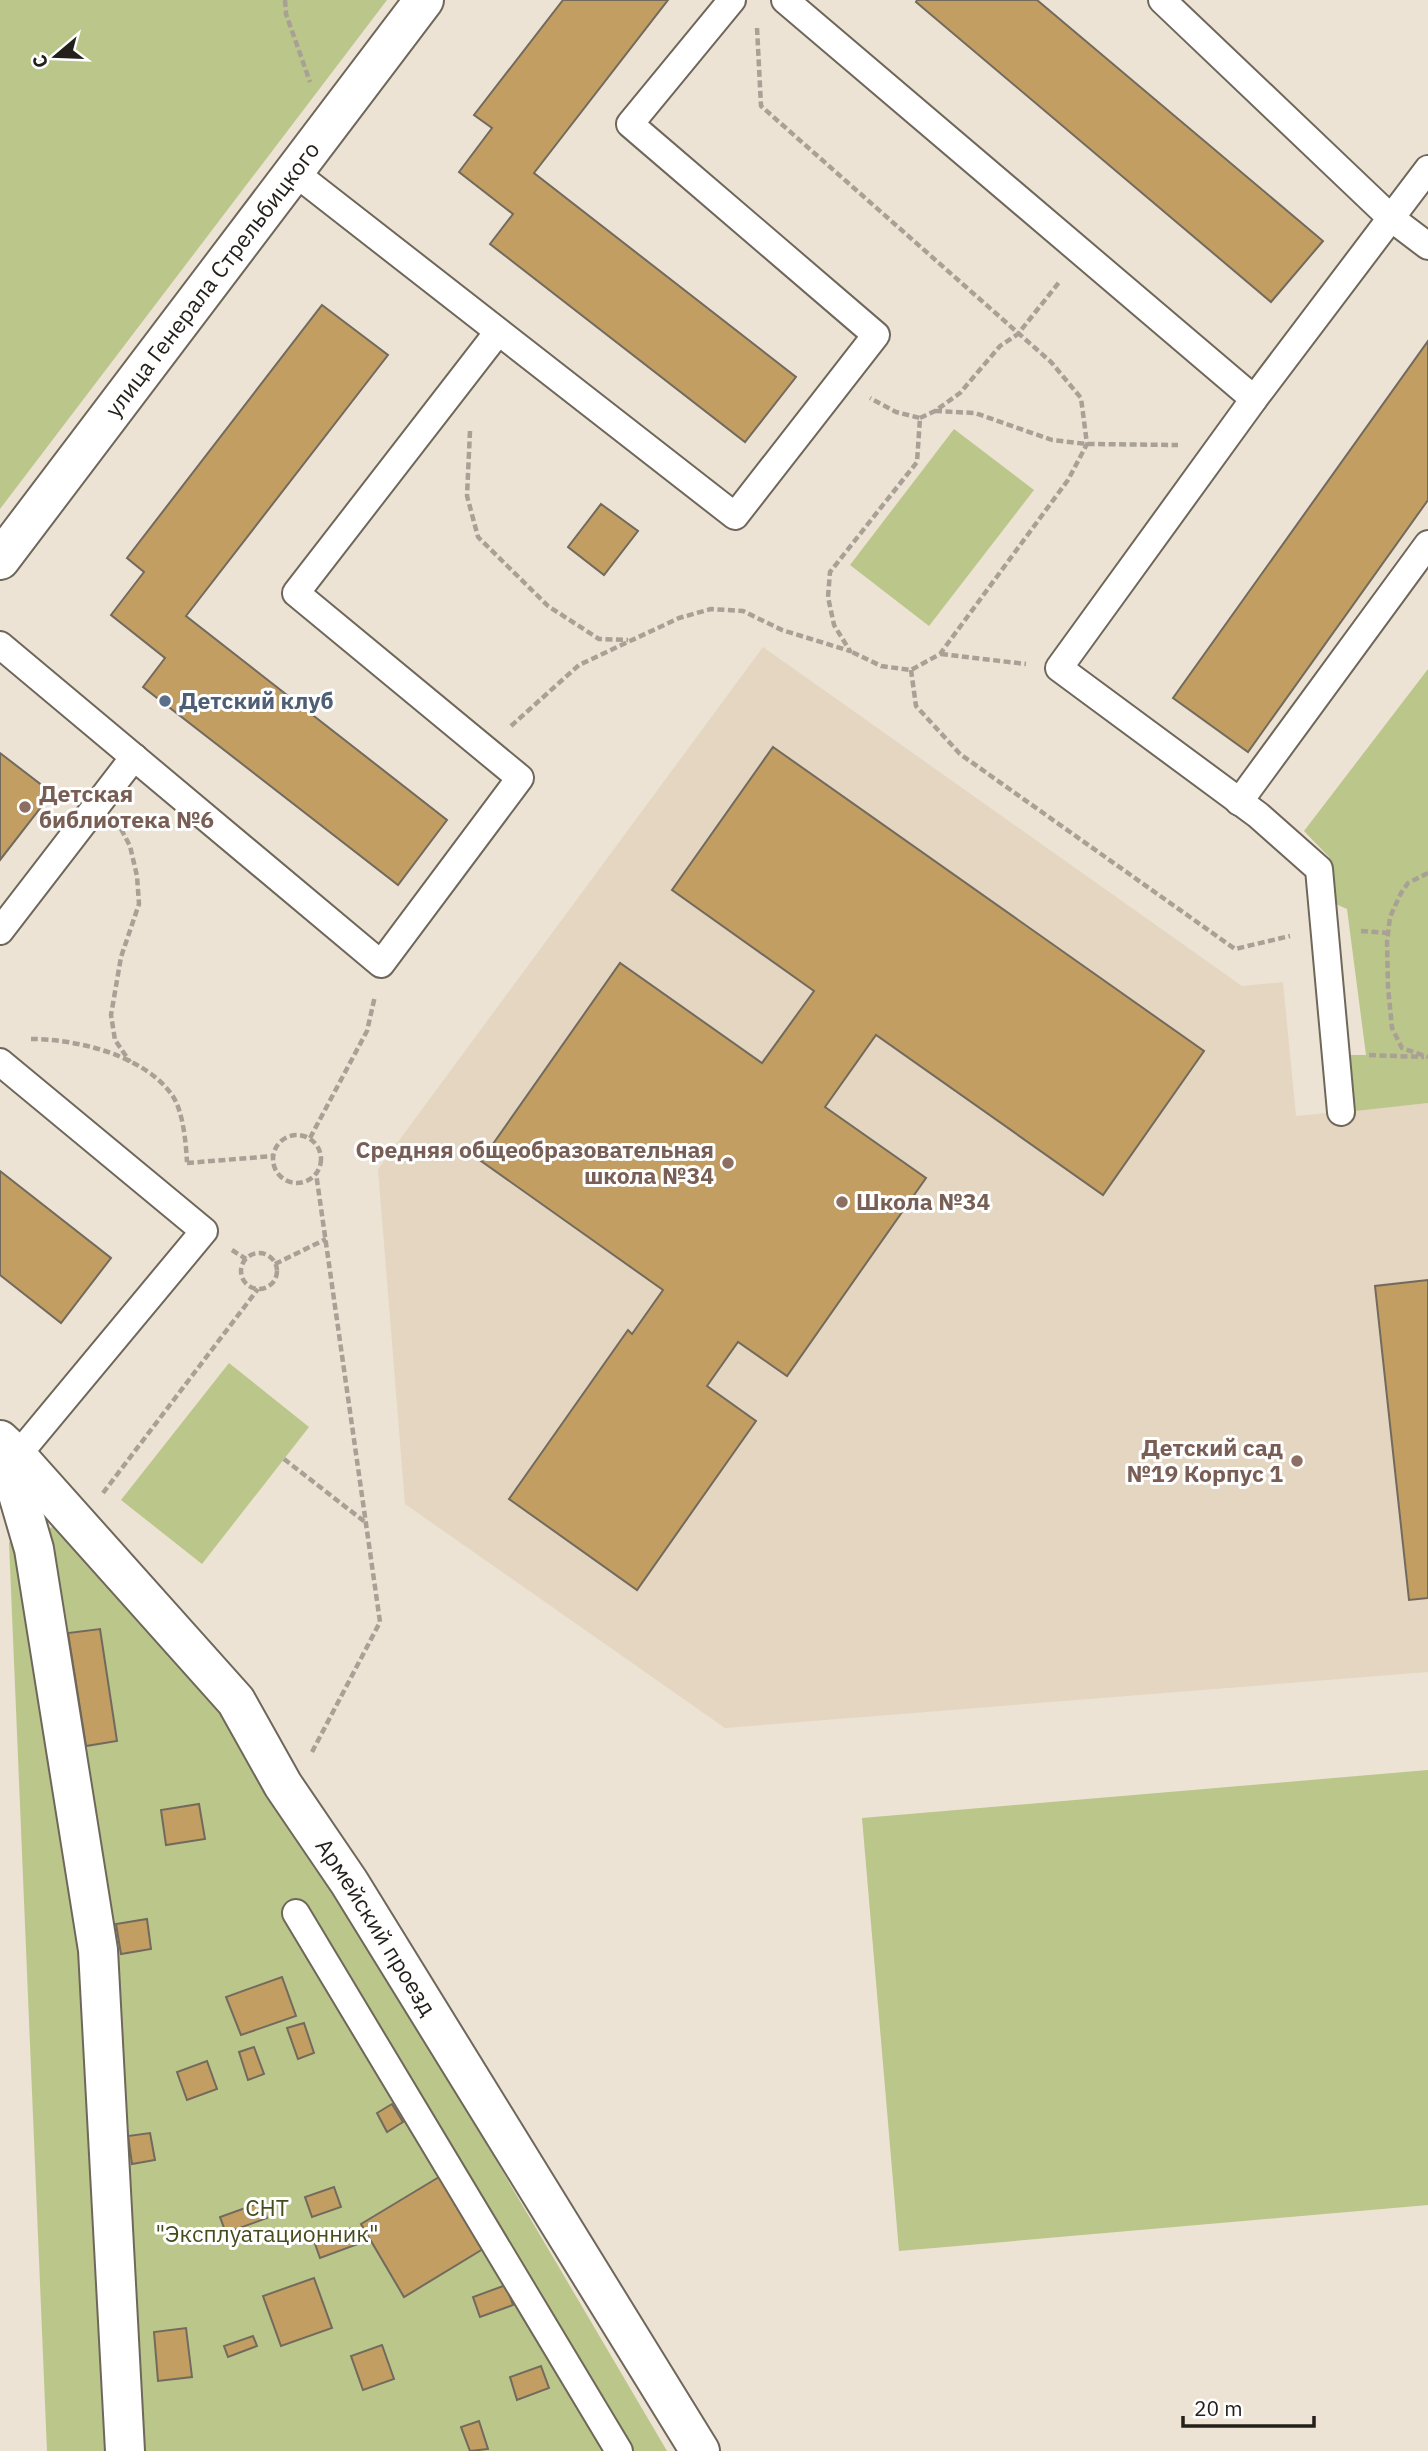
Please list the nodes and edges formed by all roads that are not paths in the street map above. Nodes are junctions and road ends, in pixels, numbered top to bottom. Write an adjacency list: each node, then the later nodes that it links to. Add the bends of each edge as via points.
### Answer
1 (424, 0): 6 (street, улица Генерала Стрельбицкого)
2 (732, 0): 9 (lane, via 630,124 876,335 735,516)
3 (785, 0): 10 (lane)
4 (1162, 0): 7 (lane)
5 (1428, 169): 7 (lane)
6 (294, 172): 9 (lane); 12 (street, улица Генерала Стрельбицкого)
7 (1391, 218): 8 (lane); 10 (lane)
8 (1428, 246)
9 (498, 332): 14 (lane, via 296,593 520,778 381,964)
10 (1254, 399): 15 (lane, via 1059,668)
11 (1428, 544): 15 (lane)
12 (0, 560)
13 (0, 645): 14 (lane)
14 (134, 757): 16 (lane)
15 (1240, 802): 18 (lane, via 1320,869)
16 (0, 931)
17 (0, 1062): 19 (lane, via 204,1231)
18 (1341, 1112)
19 (9, 1448): 21 (street, via 34,1549 98,1950); 23 (street, Армейский проезд, via 236,1701 283,1785 349,1882)
20 (296, 1913): 22 (lane)
21 (125, 2451)
22 (619, 2451)
23 (700, 2451)

